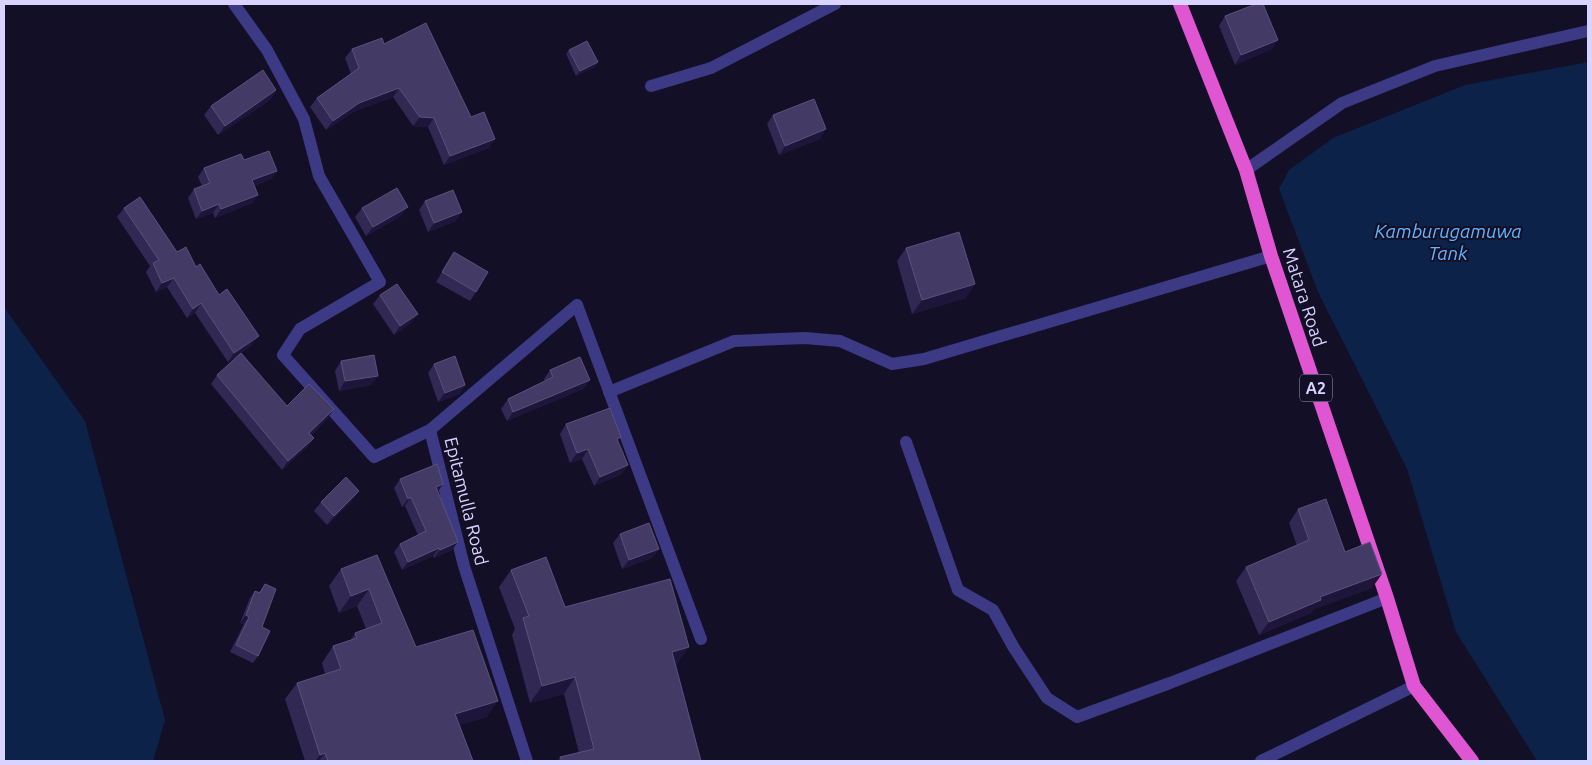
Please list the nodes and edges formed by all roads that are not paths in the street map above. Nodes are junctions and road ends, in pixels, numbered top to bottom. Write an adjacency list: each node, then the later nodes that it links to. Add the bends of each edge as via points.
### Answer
1 (234, 4): 9 (street, Epitamulla Road, via 267,50 304,119 319,176 380,282 300,329 283,355 374,457)
2 (835, 4): 5 (street, via 711,68)
3 (1180, 4): 6 (highway, Matara Road / A2)
4 (1588, 30): 6 (street, via 1435,66 1342,103)
5 (651, 86)
6 (1246, 170): 7 (highway, Matara Road / A2)
7 (1271, 256): 8 (street, via 924,359 892,364 840,340 734,341); 11 (highway, Matara Road / A2)
8 (609, 392): 9 (street, via 577,305); 12 (street)
9 (430, 430): 14 (street, Epitamulla Road, via 464,566)
10 (906, 442): 11 (street, via 958,590 993,610 1047,698 1076,717)
11 (1387, 598): 13 (highway, Matara Road / A2)
12 (700, 639)
13 (1414, 686): 15 (street); 16 (highway, Matara Road / A2)
14 (527, 761)
15 (1261, 761)
16 (1472, 761)

